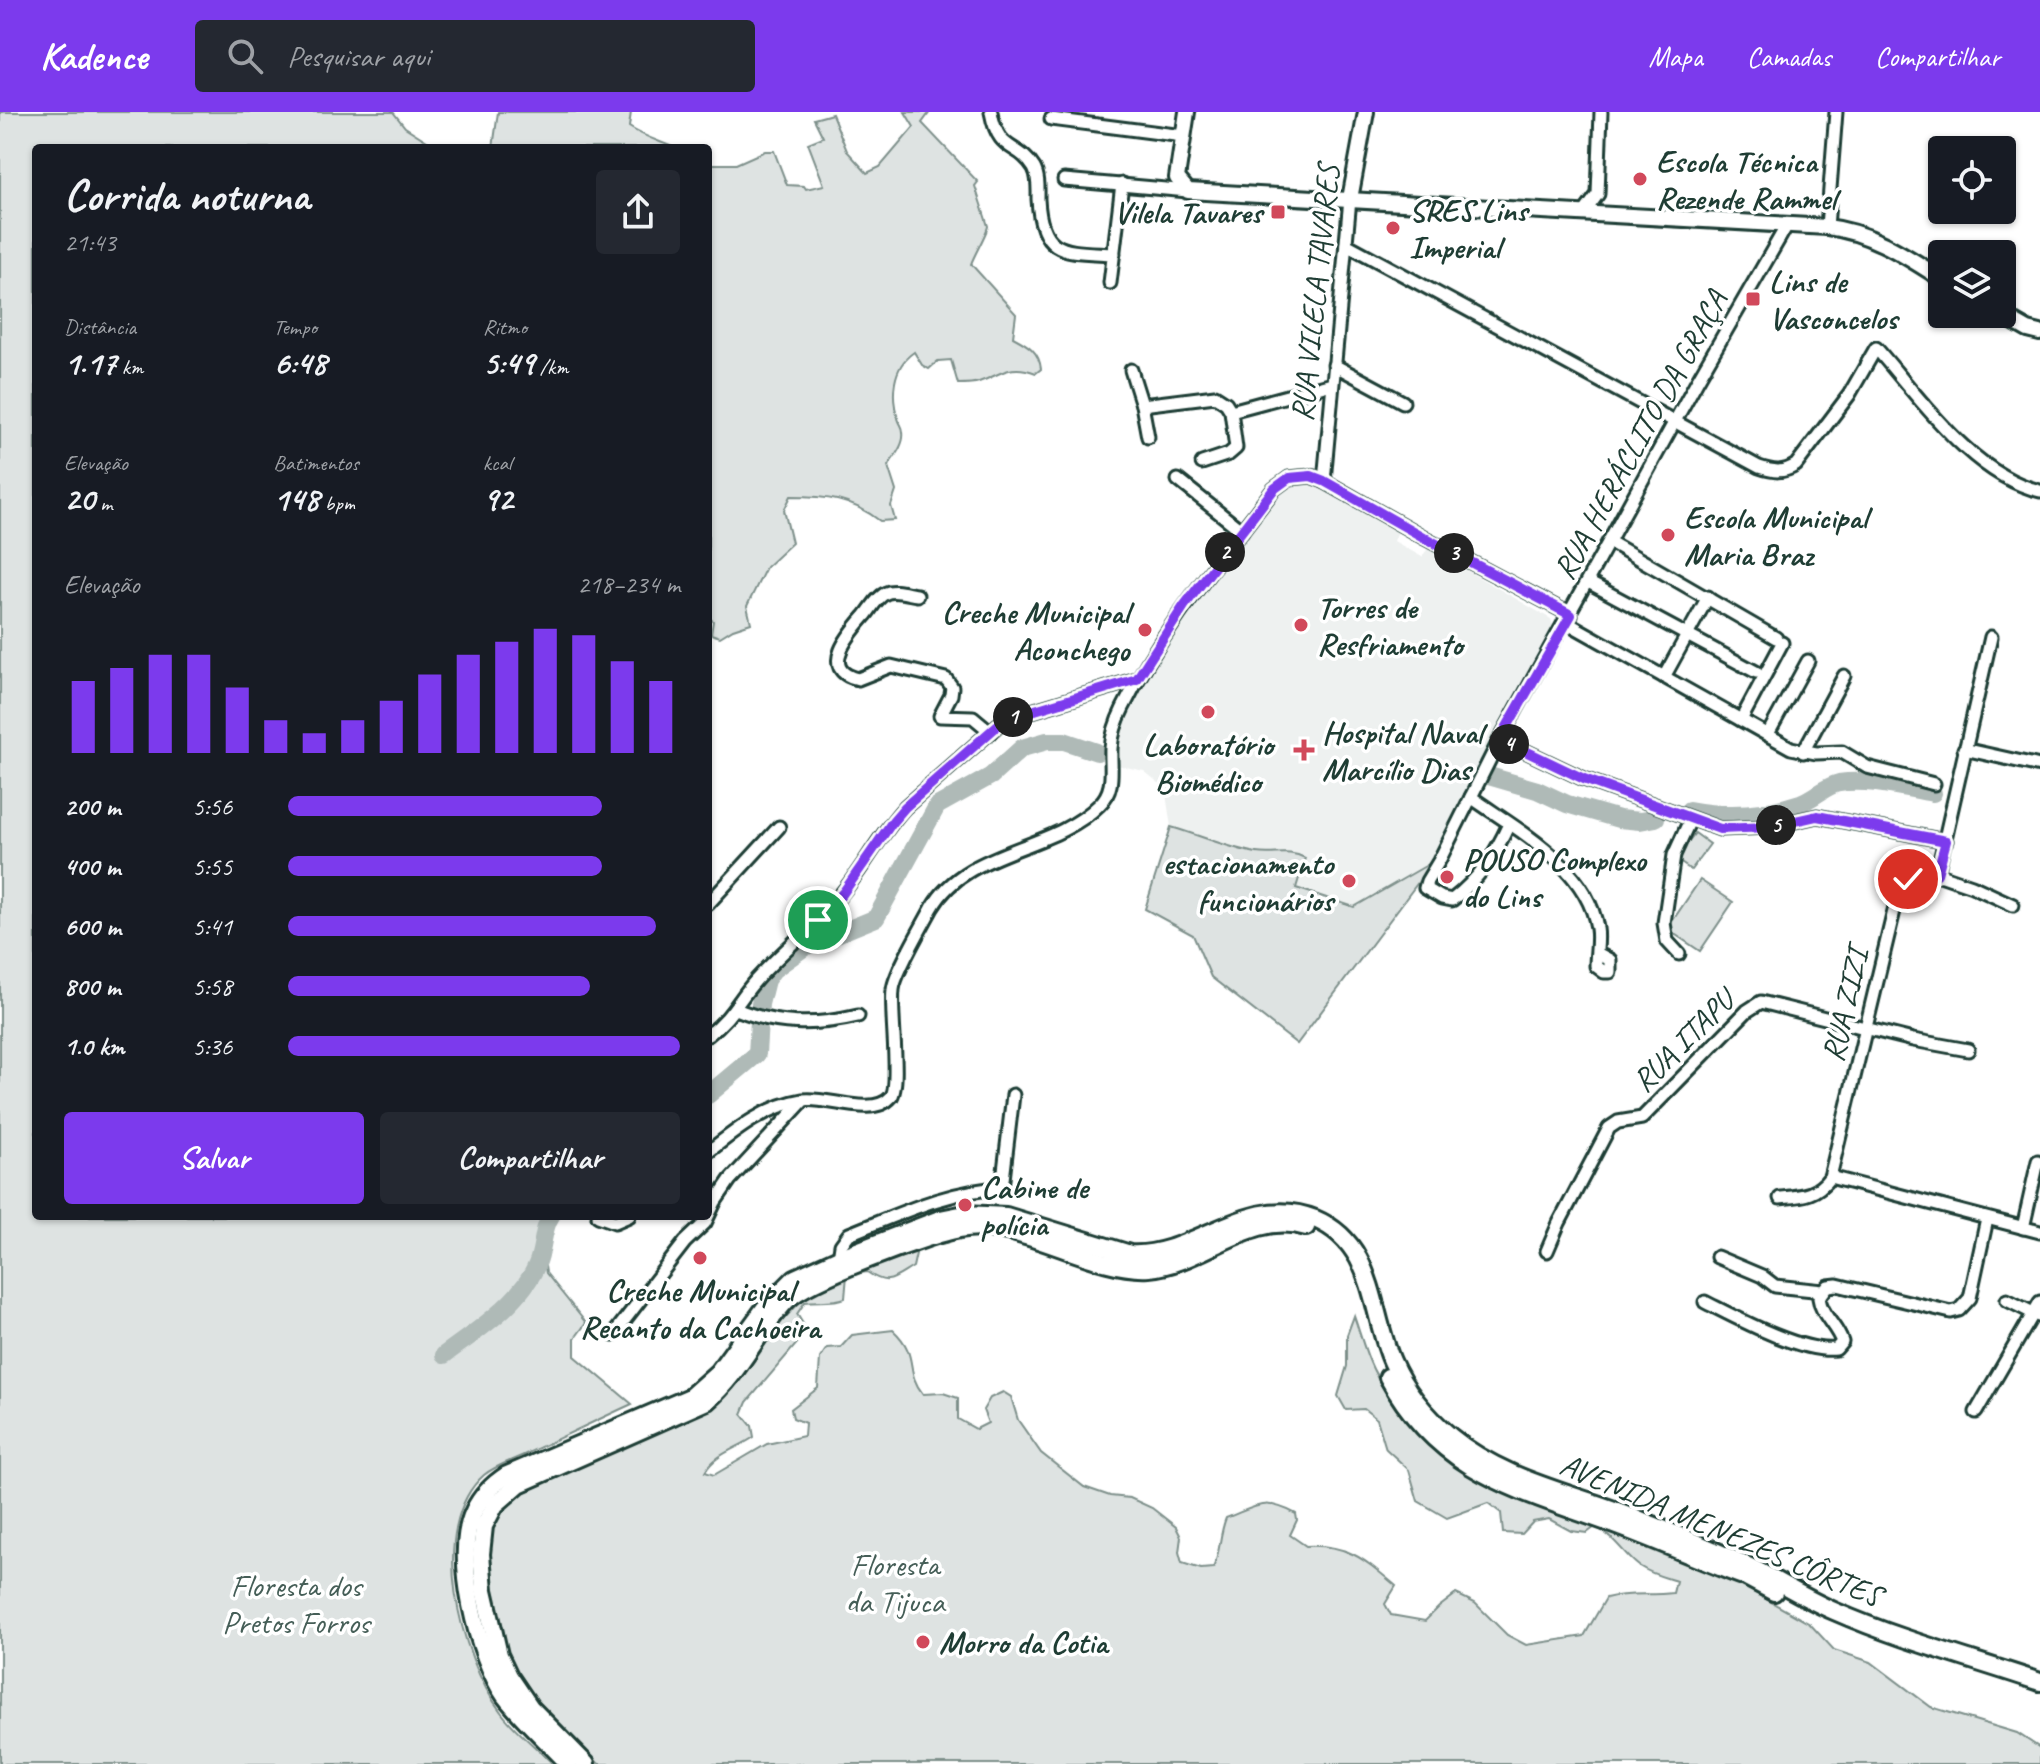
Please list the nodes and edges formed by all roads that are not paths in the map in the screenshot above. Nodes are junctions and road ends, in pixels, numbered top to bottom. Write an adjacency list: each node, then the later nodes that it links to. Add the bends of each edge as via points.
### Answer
1 (991, 112): 20 (street, via 999,139 1037,174 1041,223 1051,243 1068,251)
2 (1187, 112): 7 (street)
3 (1366, 112): 14 (street, RUA VILELA TAVARES)
4 (1601, 112): 13 (street)
5 (1836, 112): 18 (street)
6 (1051, 119): 7 (street)
7 (1183, 136): 8 (street)
8 (1177, 178): 11 (street); 12 (street)
9 (1064, 180): 10 (street)
10 (1122, 184): 11 (street); 20 (street)
11 (1145, 186): 12 (street)
12 (1188, 191): 14 (street)
13 (1598, 194): 15 (street); 16 (street)
14 (1350, 199): 15 (street); 19 (street, RUA VILELA TAVARES)
15 (1584, 213): 16 (street)
16 (1612, 214): 17 (street)
17 (1787, 225): 18 (street); 31 (street, RUA HERÁCLITO DA GRAÇA)
18 (1827, 227): 21 (street, via 1893,248)
19 (1346, 244): 25 (street, RUA VILELA TAVARES); 31 (street)
20 (1114, 254): 22 (street)
21 (1928, 270)
22 (1110, 283)
23 (2016, 323): 24 (street)
24 (2040, 333)
25 (1334, 365): 27 (street, RUA VILELA TAVARES); 28 (street)
26 (1131, 370): 29 (street)
27 (1332, 384): 30 (street); 35 (street, RUA VILELA TAVARES)
28 (1403, 402)
29 (1142, 405): 30 (street, via 1211,395); 32 (street)
30 (1231, 411): 33 (street, via 1236,448)
31 (1676, 420): 36 (street, via 1759,467 1786,471 1810,448 1876,348 1990,470); 38 (street, RUA HERÁCLITO DA GRAÇA)
32 (1148, 437)
33 (1202, 463)
34 (1178, 480): 37 (street)
35 (1324, 481): 37 (street, via 1301,476 1283,481); 42 (street)
36 (2040, 491)
37 (1242, 531): 49 (street, via 1166,631)
38 (1610, 542): 39 (street, RUA HERÁCLITO DA GRAÇA); 41 (street)
39 (1588, 582): 42 (street, RUA HERÁCLITO DA GRAÇA); 43 (street)
40 (917, 595): 51 (street, via 892,592 878,600 843,643 841,667 858,679 891,666 946,679 951,695 940,716 973,717)
41 (1708, 597): 43 (street); 50 (street, via 1779,641)
42 (1568, 618): 48 (street); 53 (street, RUA HERÁCLITO DA GRAÇA)
43 (1686, 635): 46 (street); 48 (street)
44 (1991, 637): 54 (street)
45 (1808, 661): 52 (street)
46 (1756, 672)
47 (1844, 676): 55 (street)
48 (1664, 677): 50 (street)
49 (1137, 679): 51 (street, via 1012,717); 74 (street, via 1114,731 1106,799 1072,825 955,879 932,909 893,986 897,1085 892,1096 875,1106)
50 (1741, 720): 52 (street)
51 (991, 732): 68 (street, via 899,814 843,893 751,986)
52 (1768, 734): 55 (street)
53 (1500, 739): 58 (street, RUA HERÁCLITO DA GRAÇA); 59 (street)
54 (1964, 749): 56 (street); 62 (street)
55 (1803, 752): 57 (street, via 1842,752 1867,767)
56 (2040, 766)
57 (1934, 784)
58 (1471, 797): 60 (street); 60 (street, RUA HERÁCLITO DA GRAÇA, via 1427,881 1427,891 1452,900 1495,854)
59 (1690, 820): 62 (street, via 1742,830 1817,816); 67 (street, via 1674,855 1664,923 1667,941)
60 (1509, 824): 66 (street, via 1553,856 1582,891 1597,928)
61 (779, 827): 64 (street)
62 (1946, 841): 63 (street)
63 (1937, 874): 65 (street); 70 (street, RUA ZIZI, via 1908,879 1899,890)
64 (712, 900)
65 (2013, 905)
66 (1597, 953)
67 (1679, 954)
68 (736, 1009): 69 (street, via 768,1020 804,1023); 71 (street)
69 (858, 1016)
70 (1867, 1027): 72 (street); 77 (street, RUA ZIZI); 84 (street, RUA ITAPU, via 1761,1002 1747,1011 1642,1118 1609,1128)
71 (712, 1031)
72 (1968, 1050)
73 (1013, 1095): 86 (street, via 1002,1188 924,1205 849,1234)
74 (804, 1099): 75 (street, via 752,1120); 79 (street, via 730,1180)
75 (712, 1149)
76 (2038, 1161): 82 (street)
77 (1830, 1177): 78 (street, via 1808,1195); 80 (street)
78 (1780, 1198)
79 (712, 1208)
80 (1987, 1219): 82 (street); 87 (street, via 1970,1298 1959,1310 1837,1285)
81 (706, 1220): 91 (street)
82 (2023, 1228): 83 (street)
83 (2040, 1232)
84 (1547, 1251)
85 (1717, 1257): 87 (street, via 1775,1286)
86 (839, 1258): 93 (main road, AVENIDA MENEZES CÔRTES, via 965,1214 1006,1216 1144,1255 1263,1213 1312,1218 1339,1234 1361,1261 1385,1344 1414,1400 1473,1455 1714,1550 1850,1618); 95 (main road, AVENIDA MENEZES CÔRTES, via 779,1291 718,1372 690,1397 507,1475 473,1512 466,1555 484,1655 506,1696)
87 (1823, 1291): 89 (street, via 1820,1306 1842,1342 1836,1349 1808,1346)
88 (2007, 1300): 90 (street)
89 (1705, 1302)
90 (2038, 1311): 92 (street)
91 (613, 1335)
92 (1976, 1412)
93 (2040, 1682)
94 (2040, 1692): 96 (main road, AVENIDA MENEZES CÔRTES, via 1834,1622 1746,1577 1496,1481 1463,1463 1430,1436 1398,1396 1378,1355 1360,1281 1346,1255 1313,1229 1287,1223 1269,1226 1148,1268 977,1227 940,1234 798,1291 707,1401 537,1475 495,1505 484,1526 481,1554 499,1655 530,1707)
95 (569, 1764)
96 (586, 1764)

